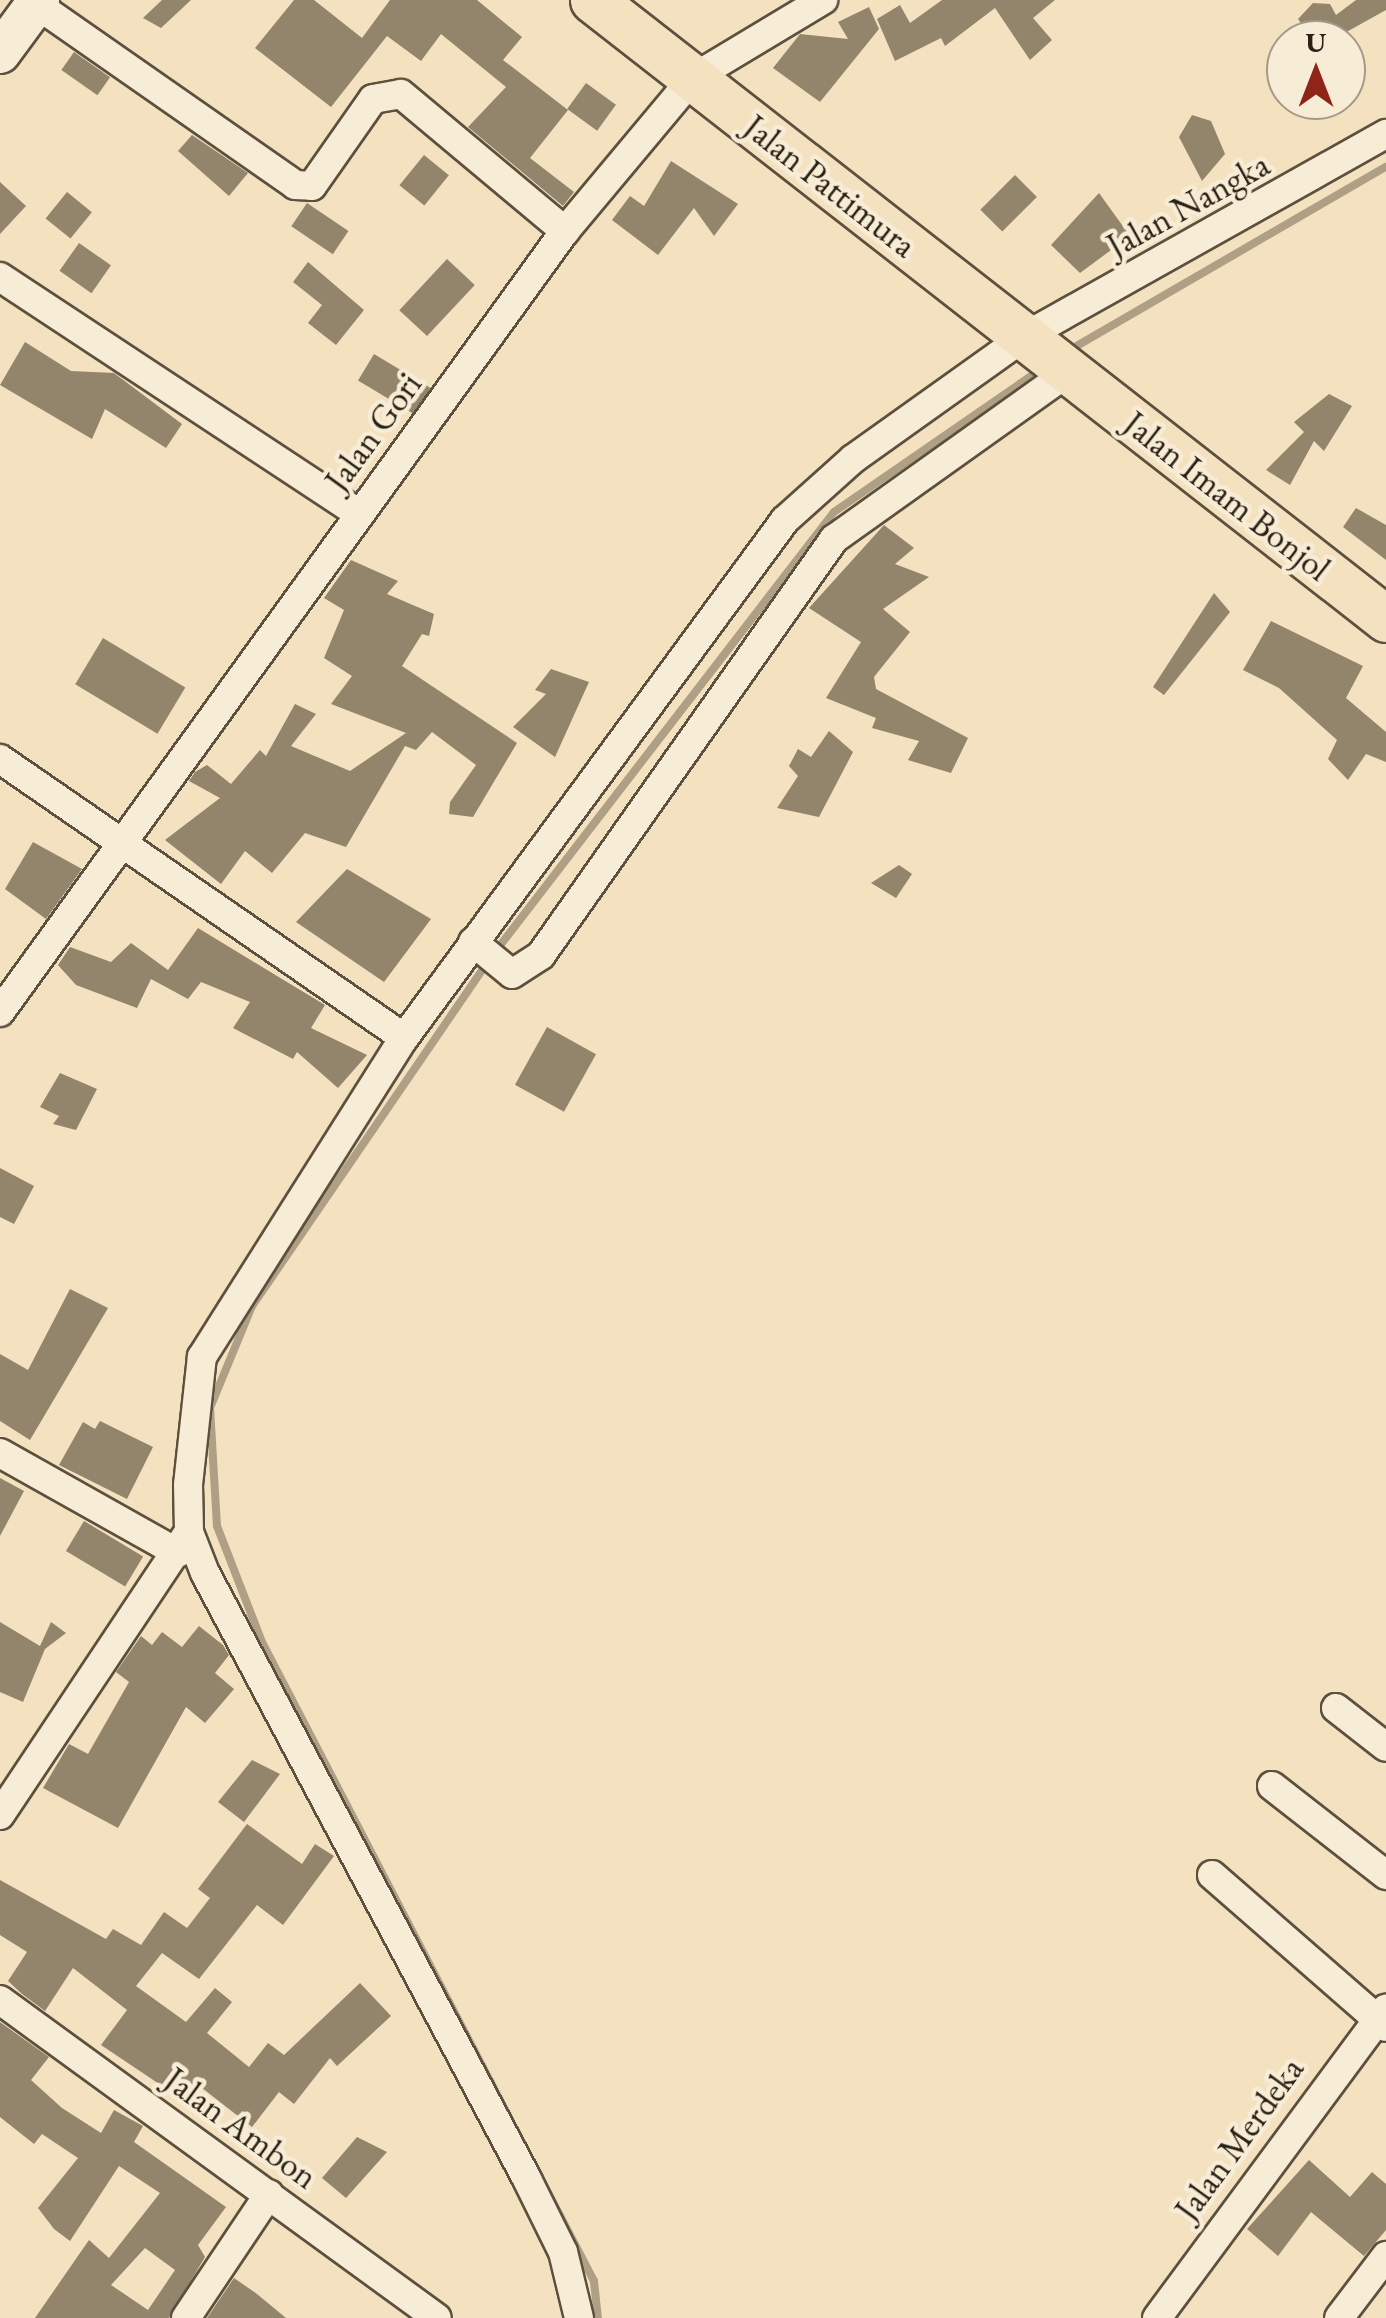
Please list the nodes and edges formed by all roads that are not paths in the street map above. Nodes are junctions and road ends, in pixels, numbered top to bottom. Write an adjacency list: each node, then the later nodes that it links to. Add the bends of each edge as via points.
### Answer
1 (593, 0): 5 (main road, Jalan Pattimura)
2 (823, 0): 5 (street)
3 (38, 2): 4 (main road); 7 (street, via 295,185 312,186 373,99 401,94)
4 (0, 53)
5 (693, 78): 7 (street, Jalan Gori); 9 (main road, Jalan Pattimura)
6 (1386, 134): 9 (street, Jalan Nangka)
7 (565, 231): 11 (street, Jalan Gori)
8 (0, 277): 11 (street)
9 (1024, 337): 10 (main road, Jalan Pattimura); 15 (street, Jalan Nangka, via 853,459 785,520)
10 (1067, 372): 12 (main road, Jalan Imam Bonjol); 15 (street, via 834,539 541,954 516,974)
11 (360, 514): 14 (street, Jalan Gori)
12 (1386, 619)
13 (0, 759): 14 (street)
14 (126, 839): 16 (street, Jalan Gori); 17 (street)
15 (483, 954): 17 (street, Jalan Nangka)
16 (0, 1012)
17 (404, 1038): 19 (street, Jalan Nangka, via 210,1338 190,1434)
18 (0, 1453): 19 (street)
19 (184, 1542): 23 (street); 32 (street, via 528,2179 563,2252)
20 (1336, 1708): 21 (street)
21 (1386, 1746)
22 (1272, 1786): 25 (street)
23 (0, 1815)
24 (1212, 1875): 27 (street)
25 (1386, 1875)
26 (0, 2000): 28 (street, Jalan Ambon)
27 (1382, 2018): 33 (street, Jalan Merdeka)
28 (269, 2194): 30 (street); 31 (street, Jalan Ambon)
29 (1386, 2256): 34 (street)
30 (186, 2318)
31 (437, 2318)
32 (579, 2318)
33 (1157, 2318)
34 (1339, 2318)

